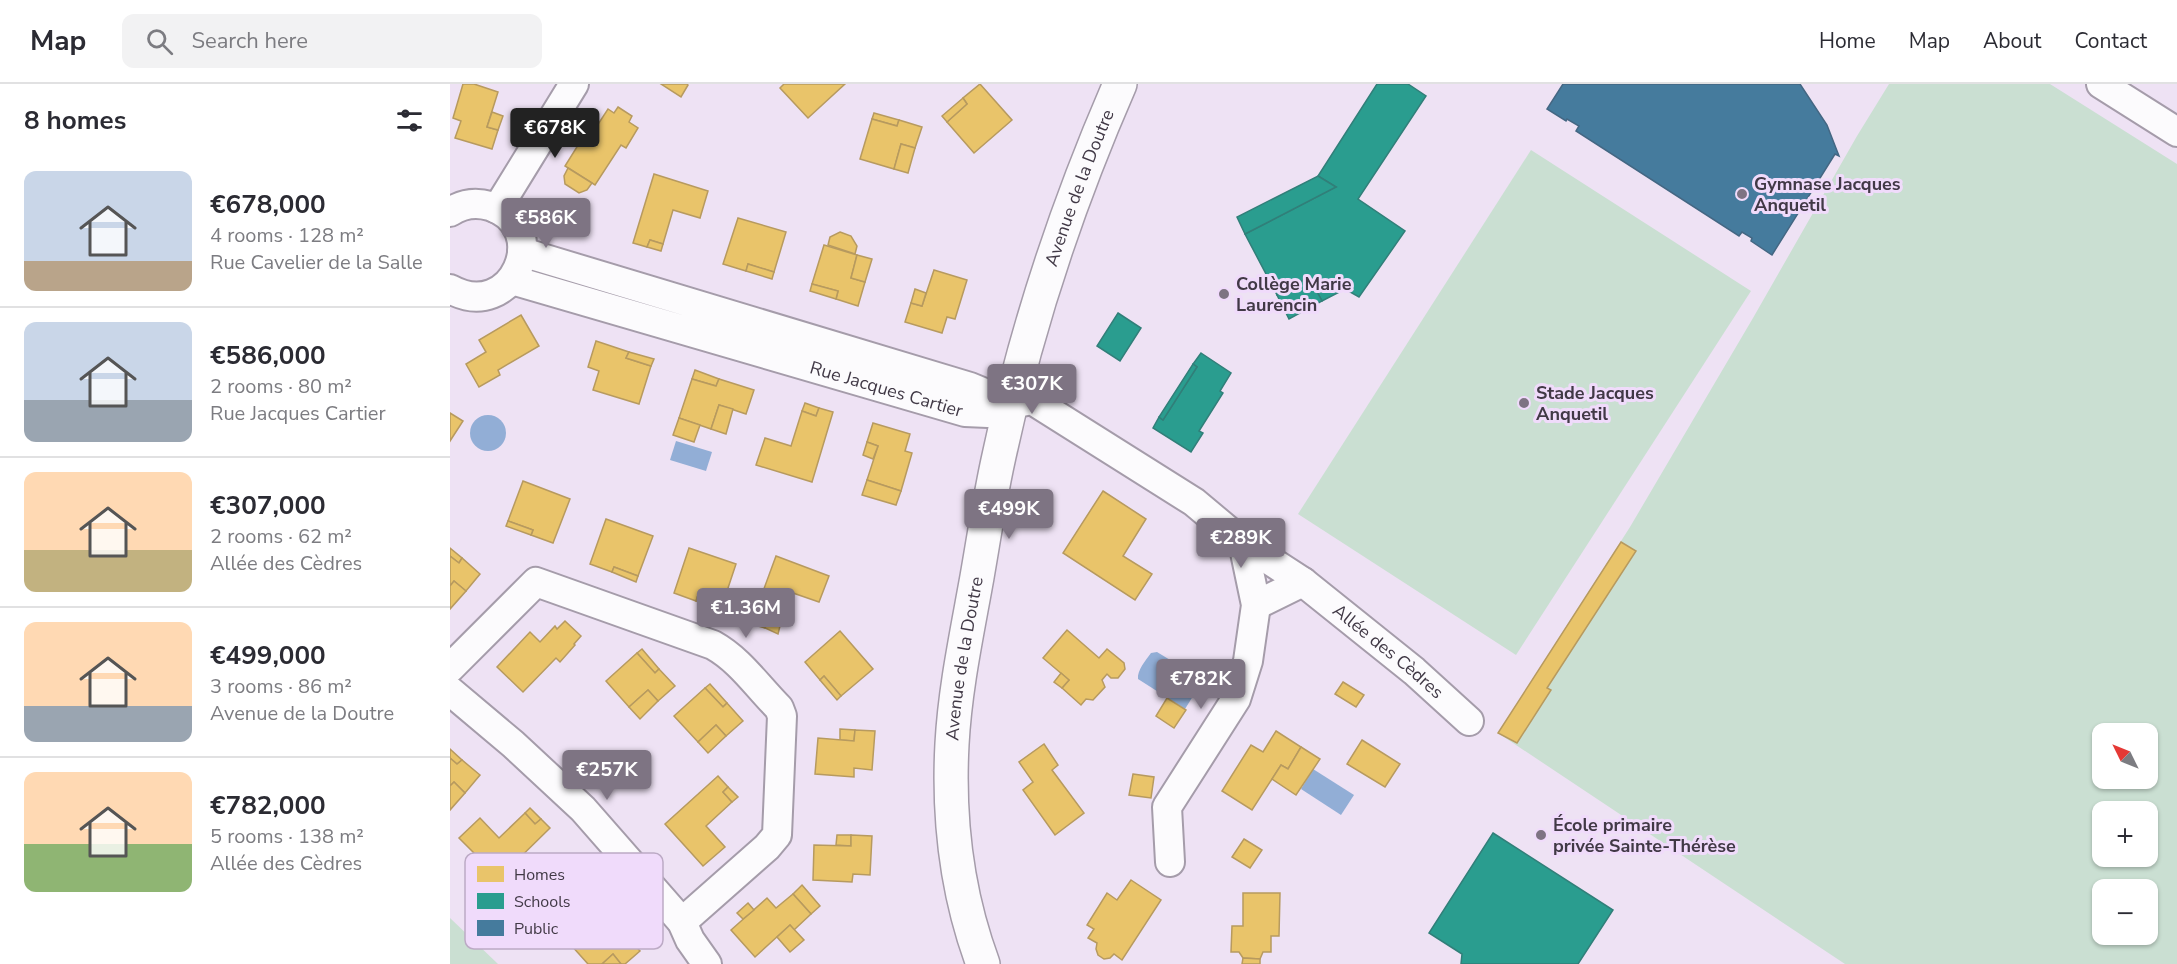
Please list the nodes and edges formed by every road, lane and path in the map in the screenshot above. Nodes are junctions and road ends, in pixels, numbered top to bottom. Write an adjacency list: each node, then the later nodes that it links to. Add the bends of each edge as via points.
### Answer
1 (574, 84): 5 (street)
2 (1120, 84): 10 (main road, Avenue de la Doutre, via 1048,276)
3 (2101, 84): 4 (street)
4 (2177, 132)
5 (497, 209): 6 (street, via 469,204); 7 (street, via 516,226)
6 (450, 212)
7 (522, 252): 8 (street, via 520,267); 10 (street, Rue Jacques Cartier, via 970,387)
8 (512, 280): 9 (street, via 487,296 473,298); 10 (street, Rue Jacques Cartier, via 965,412 988,413)
9 (450, 289)
10 (1011, 404): 11 (street, Allée des Cèdres, via 1032,400 1194,502); 22 (main road, Avenue de la Doutre, via 989,504 952,742 951,804 957,861)
11 (1243, 543): 12 (street, Allée des Cèdres); 13 (street)
12 (1304, 582): 13 (street); 16 (street, Allée des Cèdres, via 1414,670)
13 (1256, 605): 18 (street, via 1248,661 1236,699 1167,807)
14 (450, 668): 20 (street, via 536,582 712,645 738,663 782,716 777,835)
15 (450, 691): 17 (street, via 583,808)
16 (1469, 721)
17 (622, 853)
18 (1170, 862)
19 (663, 900): 20 (street)
20 (682, 922): 21 (street)
21 (707, 964)
22 (982, 964)

